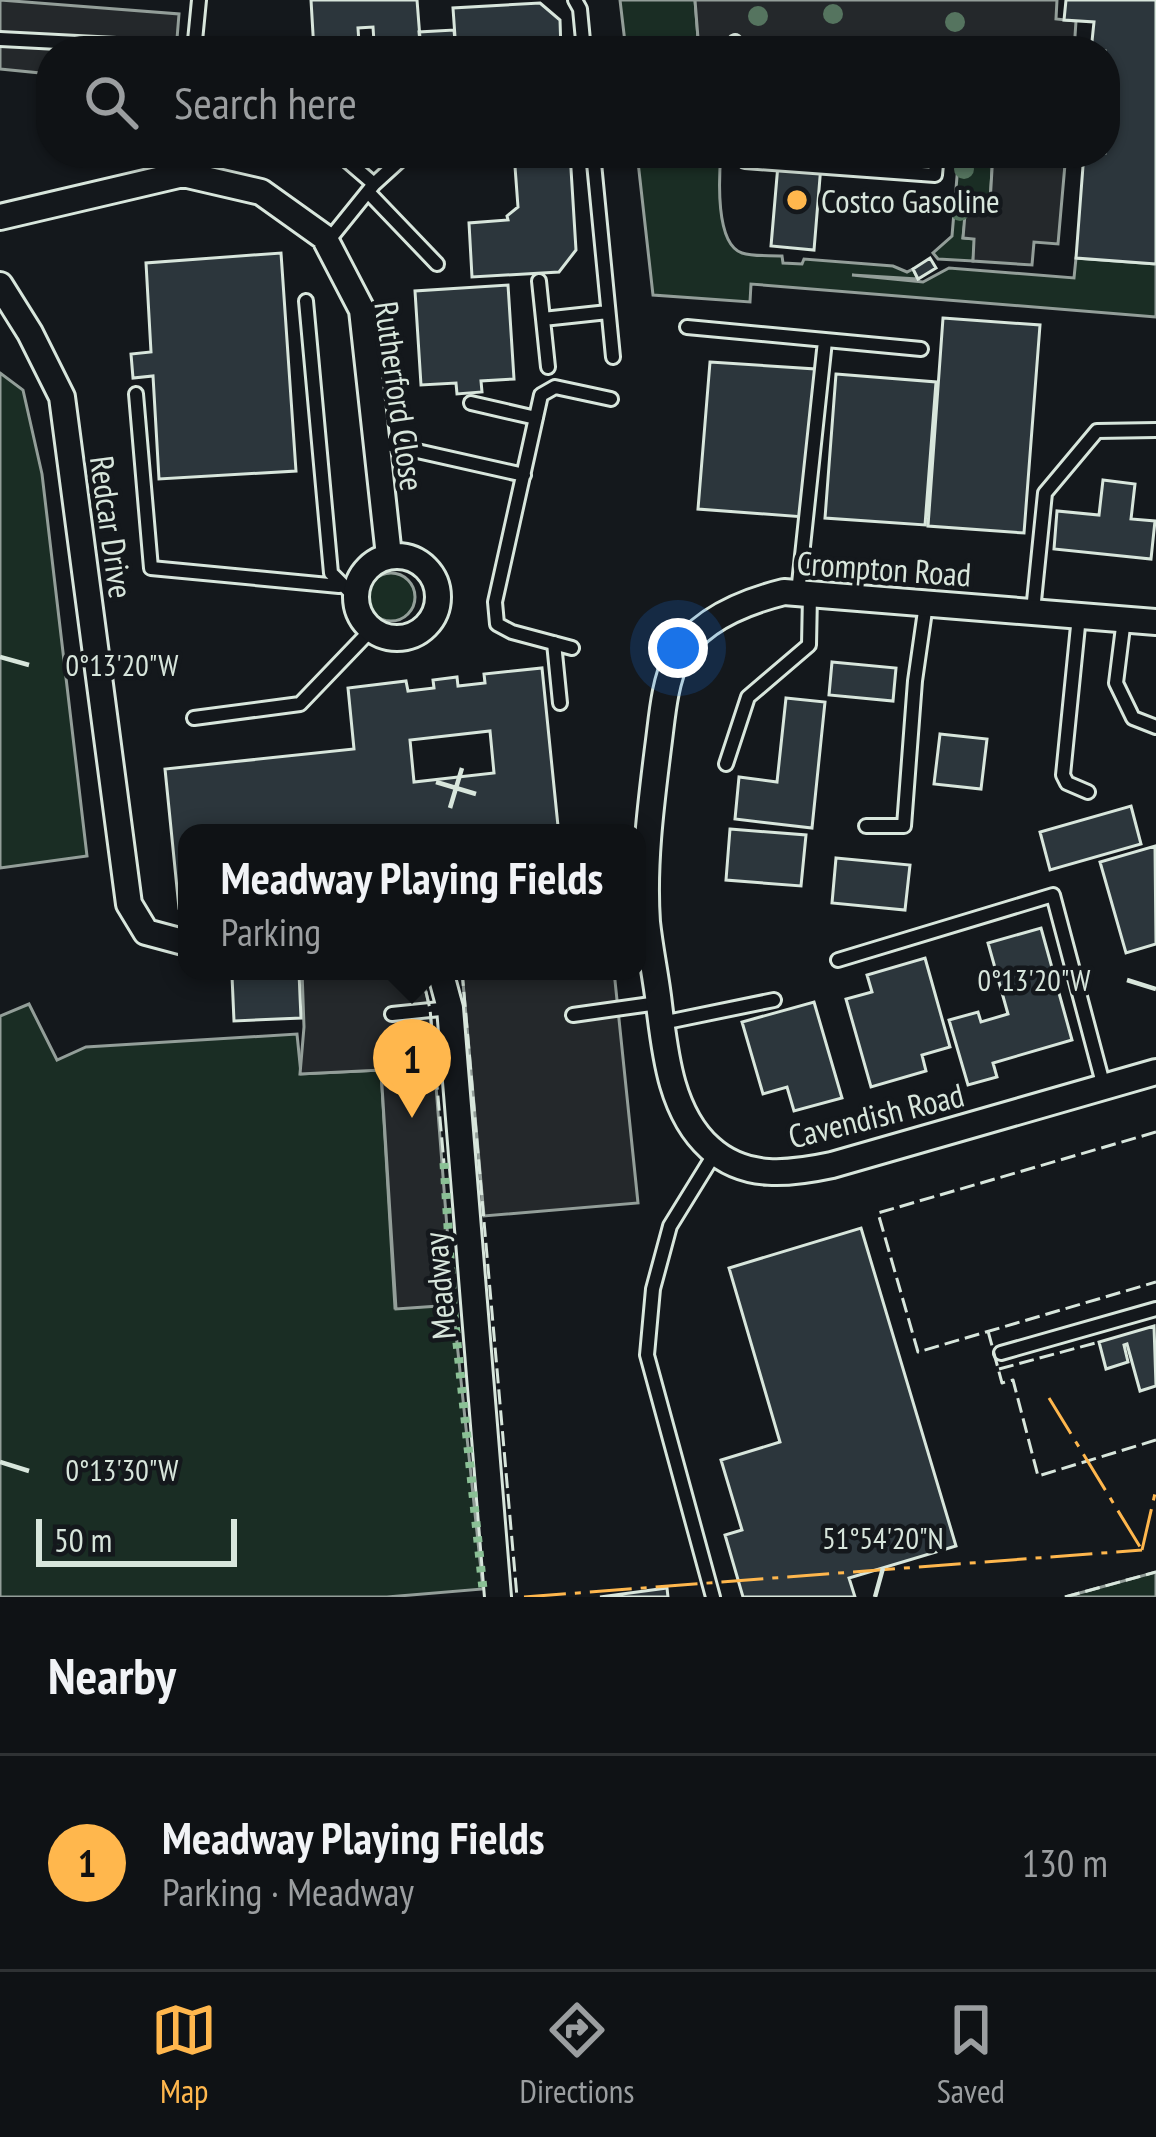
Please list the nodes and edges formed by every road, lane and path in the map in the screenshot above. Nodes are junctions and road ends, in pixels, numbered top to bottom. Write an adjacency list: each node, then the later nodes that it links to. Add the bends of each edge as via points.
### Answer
1 (199, 0): 3 (lane)
2 (575, 0): 4 (lane)
3 (195, 36)
4 (583, 36)
5 (0, 38): 6 (lane)
6 (36, 40)
7 (170, 168): 15 (street, Rutherford Close)
8 (195, 168): 16 (street, Rutherford Close, via 261,192)
9 (352, 168): 14 (lane)
10 (392, 168): 14 (lane)
11 (594, 168): 21 (lane)
12 (840, 168): 13 (lane, via 935,175)
13 (936, 168)
14 (371, 189): 16 (lane); 17 (lane)
15 (0, 217)
16 (327, 242): 33 (street, Rutherford Close, via 362,310)
17 (437, 264)
18 (539, 281): 22 (lane)
19 (0, 285): 52 (street, Redcar Drive, via 62,397 130,904 146,932)
20 (306, 301): 36 (lane, via 331,573)
21 (608, 312): 22 (lane); 26 (lane)
22 (543, 319): 27 (lane)
23 (687, 327): 24 (lane)
24 (825, 341): 25 (lane); 37 (lane)
25 (921, 349)
26 (613, 357)
27 (548, 367)
28 (136, 394): 36 (lane, via 152,568)
29 (611, 399): 31 (lane, via 555,387 541,395)
30 (472, 403): 31 (lane)
31 (536, 418): 34 (lane)
32 (1156, 430): 39 (lane, via 1096,431 1045,493)
33 (376, 442): 34 (lane); 35 (street, Rutherford Close)
34 (524, 475): 44 (lane, via 497,624)
35 (388, 556): 36 (street); 43 (street, via 428,569 437,609 406,638)
36 (348, 592): 43 (street)
37 (804, 593): 38 (street, Crompton Road); 49 (lane, via 808,645 748,697); 57 (street, Crompton Road, via 751,601 720,616 676,661 650,814 647,920)
38 (926, 603): 39 (street, Crompton Road); 51 (lane, via 904,826)
39 (1033, 612): 40 (street, Crompton Road)
40 (1079, 616): 41 (street, Crompton Road); 50 (lane, via 1063,775)
41 (1124, 620): 42 (street, Crompton Road); 48 (lane, via 1116,683 1133,718)
42 (1156, 622)
43 (371, 630): 47 (lane, via 300,704)
44 (554, 643): 45 (lane); 46 (lane)
45 (572, 648)
46 (560, 703)
47 (194, 718)
48 (1156, 727)
49 (726, 764)
50 (1088, 791)
51 (866, 826)
52 (178, 941)
53 (838, 960): 61 (lane, via 1053,896)
54 (442, 980): 56 (street, Meadway)
55 (774, 1000): 57 (lane)
56 (449, 1007): 58 (lane); 65 (street, Meadway)
57 (660, 1013): 59 (lane); 62 (street, via 685,1117)
58 (392, 1014)
59 (573, 1015)
60 (1156, 1072): 61 (street, Cavendish Road)
61 (1105, 1087): 62 (street, Cavendish Road, via 797,1172 748,1170)
62 (715, 1153): 66 (lane, via 670,1226 647,1354)
63 (1156, 1309): 64 (lane)
64 (1001, 1353)
65 (498, 1597)
66 (713, 1597)

